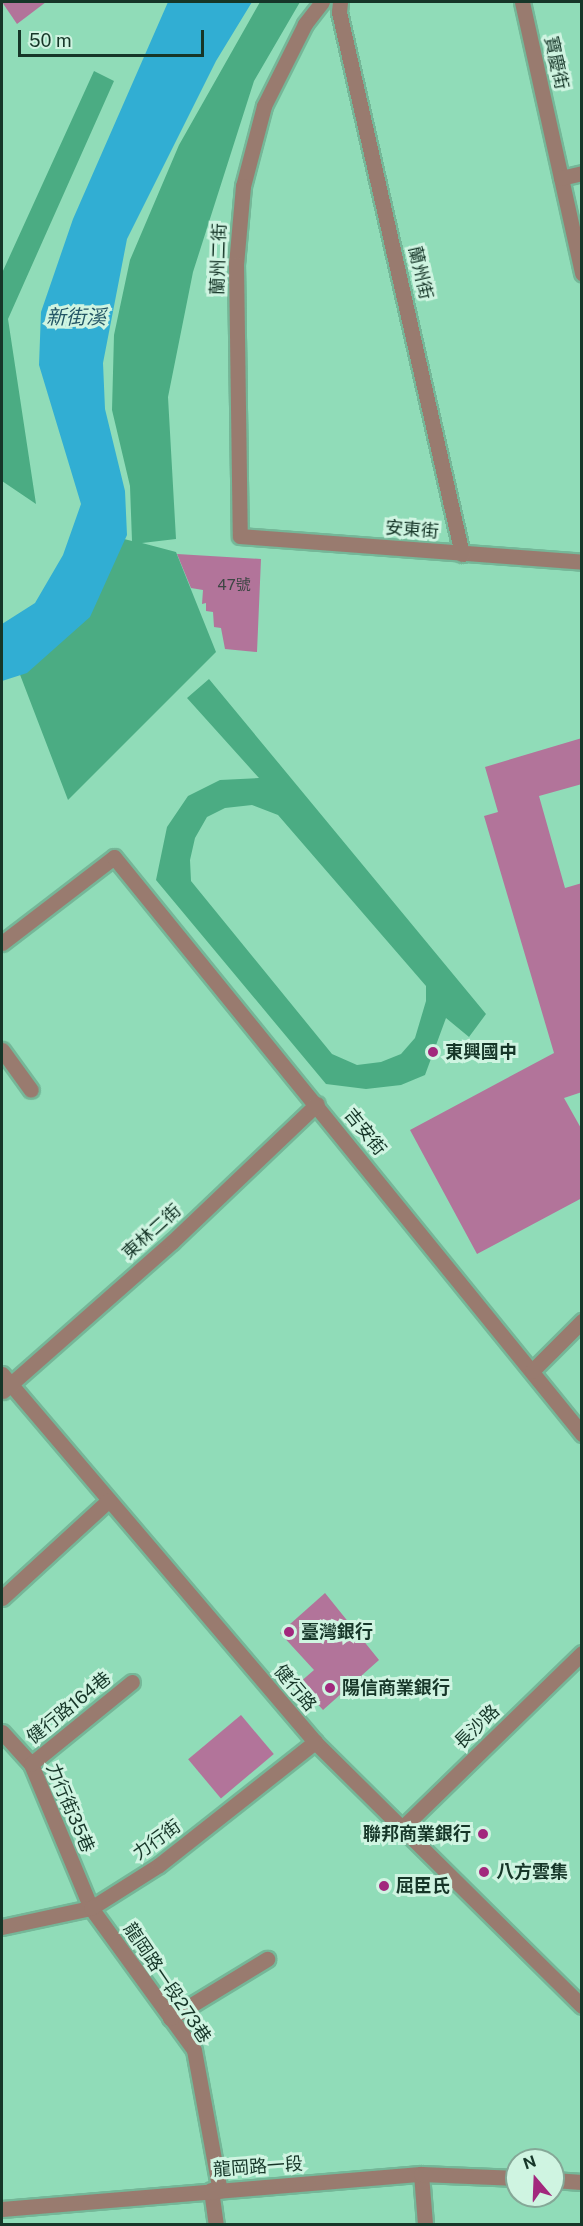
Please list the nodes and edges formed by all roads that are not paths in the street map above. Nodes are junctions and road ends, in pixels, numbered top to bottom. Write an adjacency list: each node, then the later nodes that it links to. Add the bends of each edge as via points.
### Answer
1 (322, 2): 7 (street, 蘭州二街, via 305,24 264,106 243,186 236,264)
2 (340, 2): 8 (street, 蘭州街, via 339,12)
3 (522, 2): 5 (street, 寶慶街)
4 (582, 172): 5 (street)
5 (561, 178): 6 (street, 寶慶街)
6 (582, 273)
7 (240, 536): 8 (street, 安東街)
8 (462, 554): 9 (street, 安東街)
9 (582, 562)
10 (2, 943): 13 (street, 吉安街, via 114,857)
11 (2, 1050): 12 (street)
12 (31, 1090)
13 (317, 1104): 15 (street, 吉安街); 16 (street, 東林二街, via 172,1242)
14 (582, 1322): 15 (street)
15 (532, 1371): 17 (street, 吉安街)
16 (4, 1384): 18 (street, 健行路)
17 (582, 1434)
18 (109, 1500): 19 (street); 23 (street, 健行路)
19 (2, 1598)
20 (582, 1653): 25 (street, 長沙路)
21 (132, 1682): 24 (street, 健行路164巷)
22 (2, 1732): 24 (street, 力行街35巷)
23 (315, 1742): 25 (street, 健行路); 26 (street, 力行街, via 159,1865)
24 (31, 1764): 26 (street, 力行街35巷)
25 (400, 1830): 29 (street, 健行路)
26 (91, 1908): 27 (street, 力行街); 30 (street, 龍岡路一段273巷)
27 (2, 1927)
28 (267, 1959): 30 (street)
29 (582, 2006)
30 (170, 2018): 35 (street, 龍岡路一段273巷, via 194,2050)
31 (421, 2174): 32 (street, 龍岡路一段); 35 (street, 龍岡路一段); 38 (street)
32 (505, 2178)
33 (565, 2181): 34 (street)
34 (582, 2182)
35 (215, 2191): 36 (street, 龍岡路一段); 37 (street, 龍岡路一段273巷)
36 (2, 2209)
37 (216, 2224)
38 (425, 2224)

